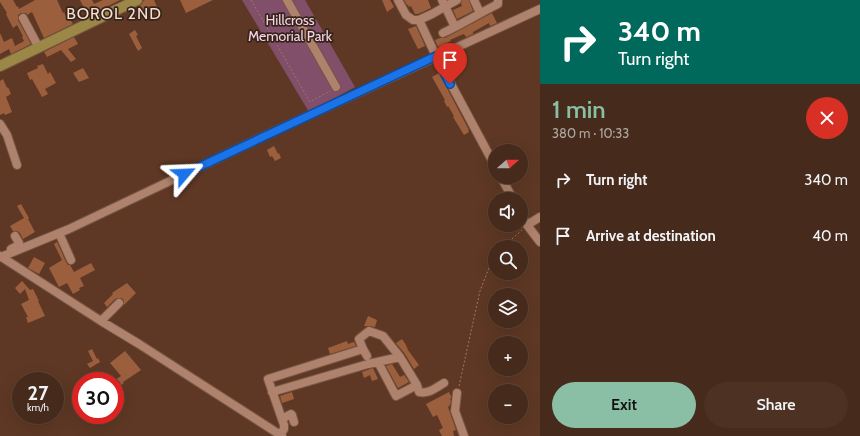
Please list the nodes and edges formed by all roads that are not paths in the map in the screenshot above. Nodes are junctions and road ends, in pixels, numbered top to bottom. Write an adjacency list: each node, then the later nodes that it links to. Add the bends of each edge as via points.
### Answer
1 (137, 0): 14 (main road)
2 (287, 0): 17 (street)
3 (398, 0): 11 (street, via 406,15 413,20)
4 (458, 0): 7 (street)
5 (474, 0): 9 (street)
6 (498, 0): 9 (street, via 498,4)
7 (444, 3): 11 (street, via 432,14); 12 (street)
8 (540, 9): 15 (street)
9 (480, 13): 12 (street)
10 (24, 18): 14 (street)
11 (419, 20): 15 (street)
12 (455, 27): 13 (street)
13 (443, 33)
14 (38, 48): 16 (main road)
15 (436, 56): 19 (street); 24 (street)
16 (0, 65)
17 (336, 87)
18 (0, 124): 20 (street, via 7,135)
19 (488, 153)
20 (17, 165)
21 (540, 217): 22 (street)
22 (528, 225)
23 (528, 227): 26 (street)
24 (58, 233): 27 (street); 28 (street)
25 (15, 236): 27 (street, via 19,245)
26 (540, 242)
27 (0, 256): 30 (street)
28 (71, 260)
29 (119, 303): 30 (street)
30 (101, 321): 39 (street)
31 (400, 357): 32 (street); 34 (street); 35 (street, via 382,336 369,331 359,339 365,352 268,379)
32 (378, 362): 34 (street, via 396,396); 35 (street)
33 (444, 383): 34 (street, via 424,393 419,392)
34 (417, 385)
35 (272, 392): 37 (street)
36 (457, 393): 40 (street, via 455,411)
37 (282, 419): 38 (street, via 291,414); 39 (street, via 284,429)
38 (294, 422)
39 (281, 436)
40 (464, 436)

